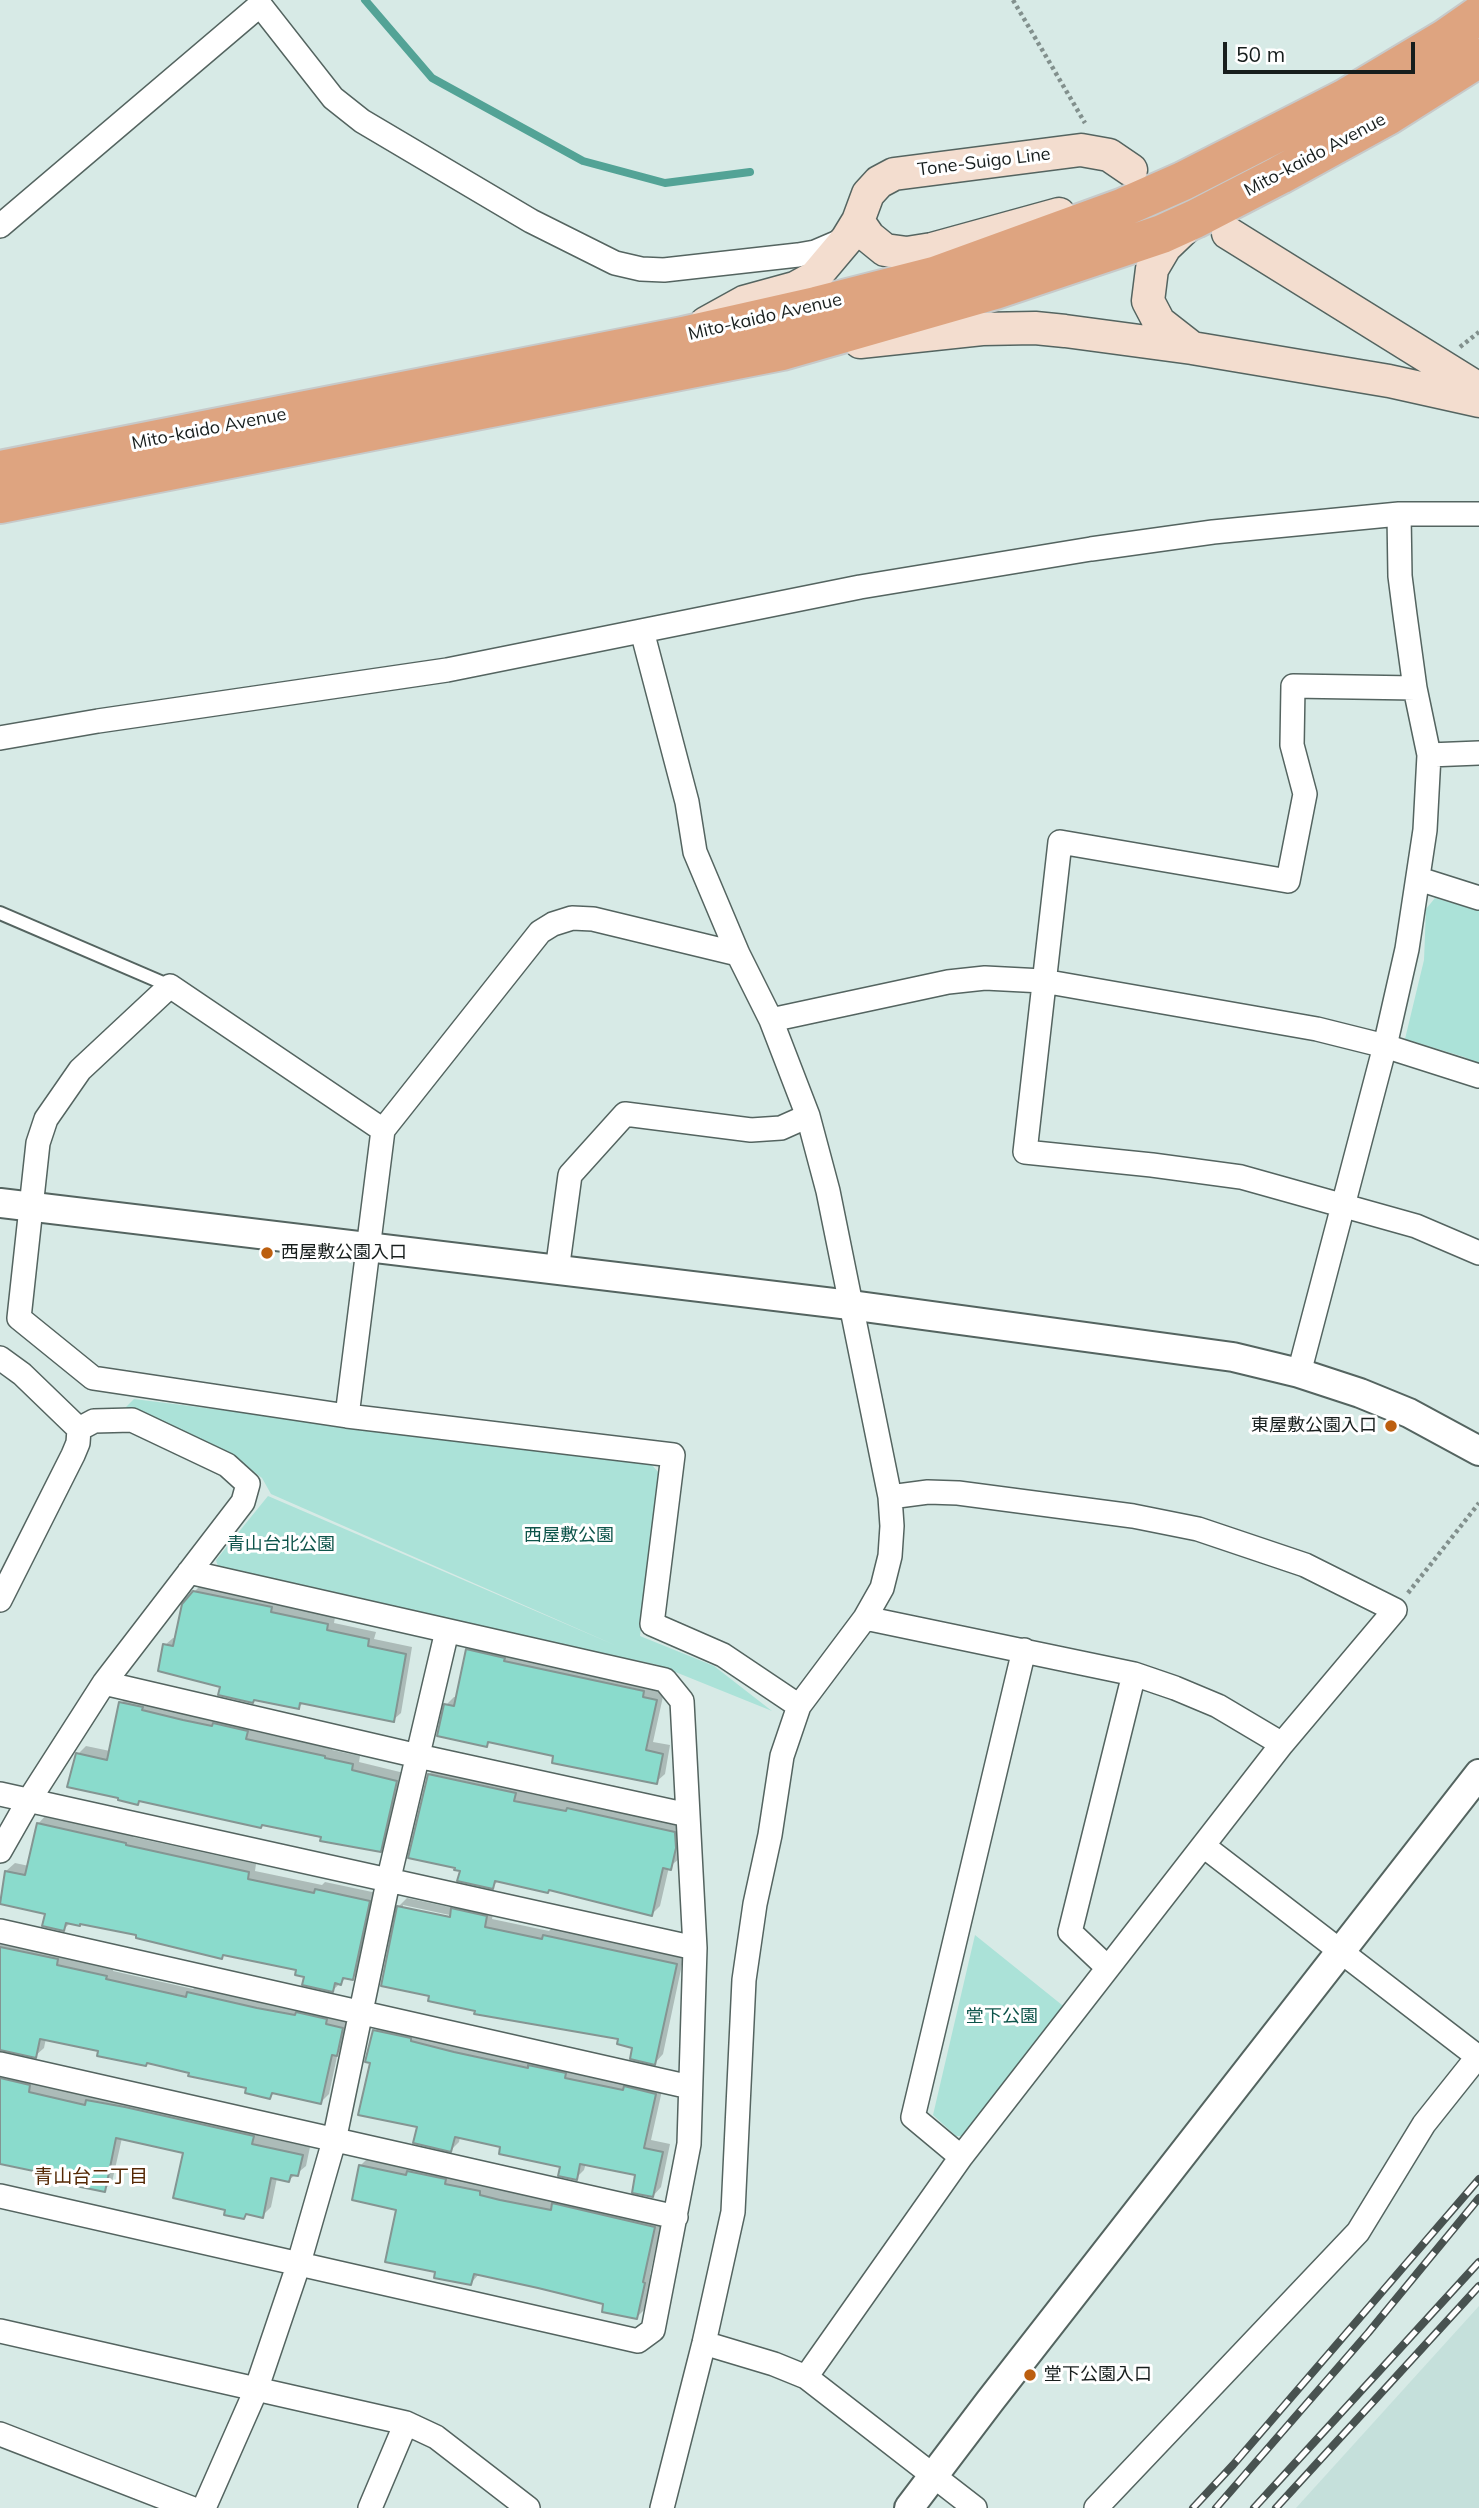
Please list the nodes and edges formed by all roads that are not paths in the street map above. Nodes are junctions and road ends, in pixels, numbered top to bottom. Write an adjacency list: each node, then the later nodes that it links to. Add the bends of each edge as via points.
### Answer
1 (1479, 15): 4 (highway, Mito-kaido Avenue, via 1344,99)
2 (1479, 58): 6 (highway, Mito-kaido Avenue, via 1390,115 1280,175)
3 (1131, 170): 7 (main road, Tone-Suigo Line, via 1109,155 1081,150 894,174 868,194)
4 (1124, 207): 7 (main road, via 1073,209 907,253 886,250); 8 (highway, Mito-kaido Avenue, via 934,276)
5 (0, 226): 7 (street, via 260,5 333,98 362,121 531,221 615,263 664,270 815,252)
6 (1211, 226): 9 (main road, via 1165,247 1152,270 1148,301 1152,313 1158,323); 10 (highway, Mito-kaido Avenue, via 1162,234 996,290); 11 (main road)
7 (852, 230): 8 (main road, Tone-Suigo Line, via 815,277 795,288 744,302)
8 (683, 336): 13 (highway, Mito-kaido Avenue)
9 (1192, 348): 10 (main road, via 1035,328 928,334); 12 (main road)
10 (782, 351): 14 (highway, Mito-kaido Avenue)
11 (1479, 389)
12 (1479, 401)
13 (0, 470)
14 (0, 504)
15 (1399, 514): 16 (street); 17 (street, via 1091,549 860,587); 18 (street, via 1400,576)
16 (1479, 514)
17 (642, 631): 19 (street, via 447,670); 25 (street, via 687,802 695,852)
18 (1415, 688): 21 (street); 26 (street, via 1293,686 1292,745 1305,794 1288,881 1060,842)
19 (0, 738)
20 (1479, 754): 21 (street)
21 (1429, 755): 22 (street)
22 (1419, 879): 23 (street); 29 (street)
23 (1479, 898)
24 (0, 913): 27 (lane)
25 (738, 954): 28 (street); 32 (street, via 593,919 572,918 553,924 540,932)
26 (1043, 981): 28 (street, via 985,978 948,982); 29 (street, via 1317,1029); 34 (street, via 1025,1153 1241,1177)
27 (170, 986): 32 (street); 35 (street, via 80,1070 46,1119 38,1143)
28 (771, 1020): 31 (street)
29 (1385, 1046): 30 (street); 34 (street)
30 (1479, 1076)
31 (808, 1116): 38 (street, via 781,1128 751,1130 625,1115 570,1175); 39 (street)
32 (383, 1130): 36 (street)
33 (0, 1203): 35 (street)
34 (1343, 1204): 37 (street, via 1416,1226); 41 (street)
35 (31, 1206): 36 (street); 42 (street, via 19,1318 93,1378)
36 (369, 1249): 38 (street); 42 (street)
37 (1479, 1253)
38 (557, 1270): 39 (street)
39 (850, 1306): 41 (street, via 1179,1348); 45 (street)
40 (0, 1358): 43 (street)
41 (1299, 1373): 44 (street, via 1409,1413)
42 (347, 1416): 53 (street, via 673,1455 652,1624 723,1655)
43 (79, 1429): 46 (street, via 94,1421 132,1420 227,1465 248,1485 243,1502); 47 (street, via 73,1455)
44 (1479, 1451)
45 (890, 1497): 48 (street, via 890,1556 882,1588); 54 (street, via 958,1493 1198,1529 1305,1565 1395,1610)
46 (189, 1572): 49 (street); 52 (street)
47 (0, 1600)
48 (865, 1618): 50 (street); 53 (street)
49 (447, 1631): 55 (street); 59 (street, via 665,1680 682,1701)
50 (1024, 1650): 51 (street); 72 (street, via 913,2117)
51 (1134, 1674): 54 (street, via 1218,1706); 66 (street, via 1070,1932)
52 (104, 1683): 55 (street); 58 (street)
53 (799, 1706): 77 (street, via 782,1756 755,1904 744,1980 733,2212)
54 (1282, 1744): 60 (street)
55 (418, 1756): 59 (street); 62 (street)
56 (1479, 1774): 65 (street)
57 (0, 1794): 58 (street)
58 (29, 1800): 61 (street); 62 (street)
59 (688, 1815): 64 (street)
60 (1205, 1847): 65 (street); 66 (street)
61 (0, 1851)
62 (388, 1882): 64 (street); 67 (street)
63 (0, 1931): 67 (street)
64 (695, 1948): 70 (street)
65 (1340, 1953): 68 (street); 82 (street)
66 (1107, 1967): 72 (street)
67 (361, 2013): 70 (street); 71 (street)
68 (1478, 2056): 90 (street, via 1424,2124 1358,2232)
69 (0, 2064): 71 (street)
70 (690, 2087): 74 (street, via 689,2144)
71 (334, 2141): 74 (street); 75 (street)
72 (961, 2157): 78 (street)
73 (0, 2196): 75 (street)
74 (676, 2217): 75 (street, via 653,2330 638,2341)
75 (298, 2266): 79 (street)
76 (0, 2331): 79 (street)
77 (704, 2343): 78 (street); 87 (street)
78 (806, 2377): 82 (street)
79 (256, 2390): 80 (street); 85 (street)
80 (406, 2423): 83 (street, via 436,2437); 86 (street)
81 (0, 2434): 84 (street)
82 (934, 2476): 88 (street); 89 (street)
83 (521, 2505)
84 (191, 2508)
85 (204, 2508)
86 (370, 2508)
87 (662, 2508)
88 (909, 2508)
89 (975, 2508)
90 (1096, 2508)

